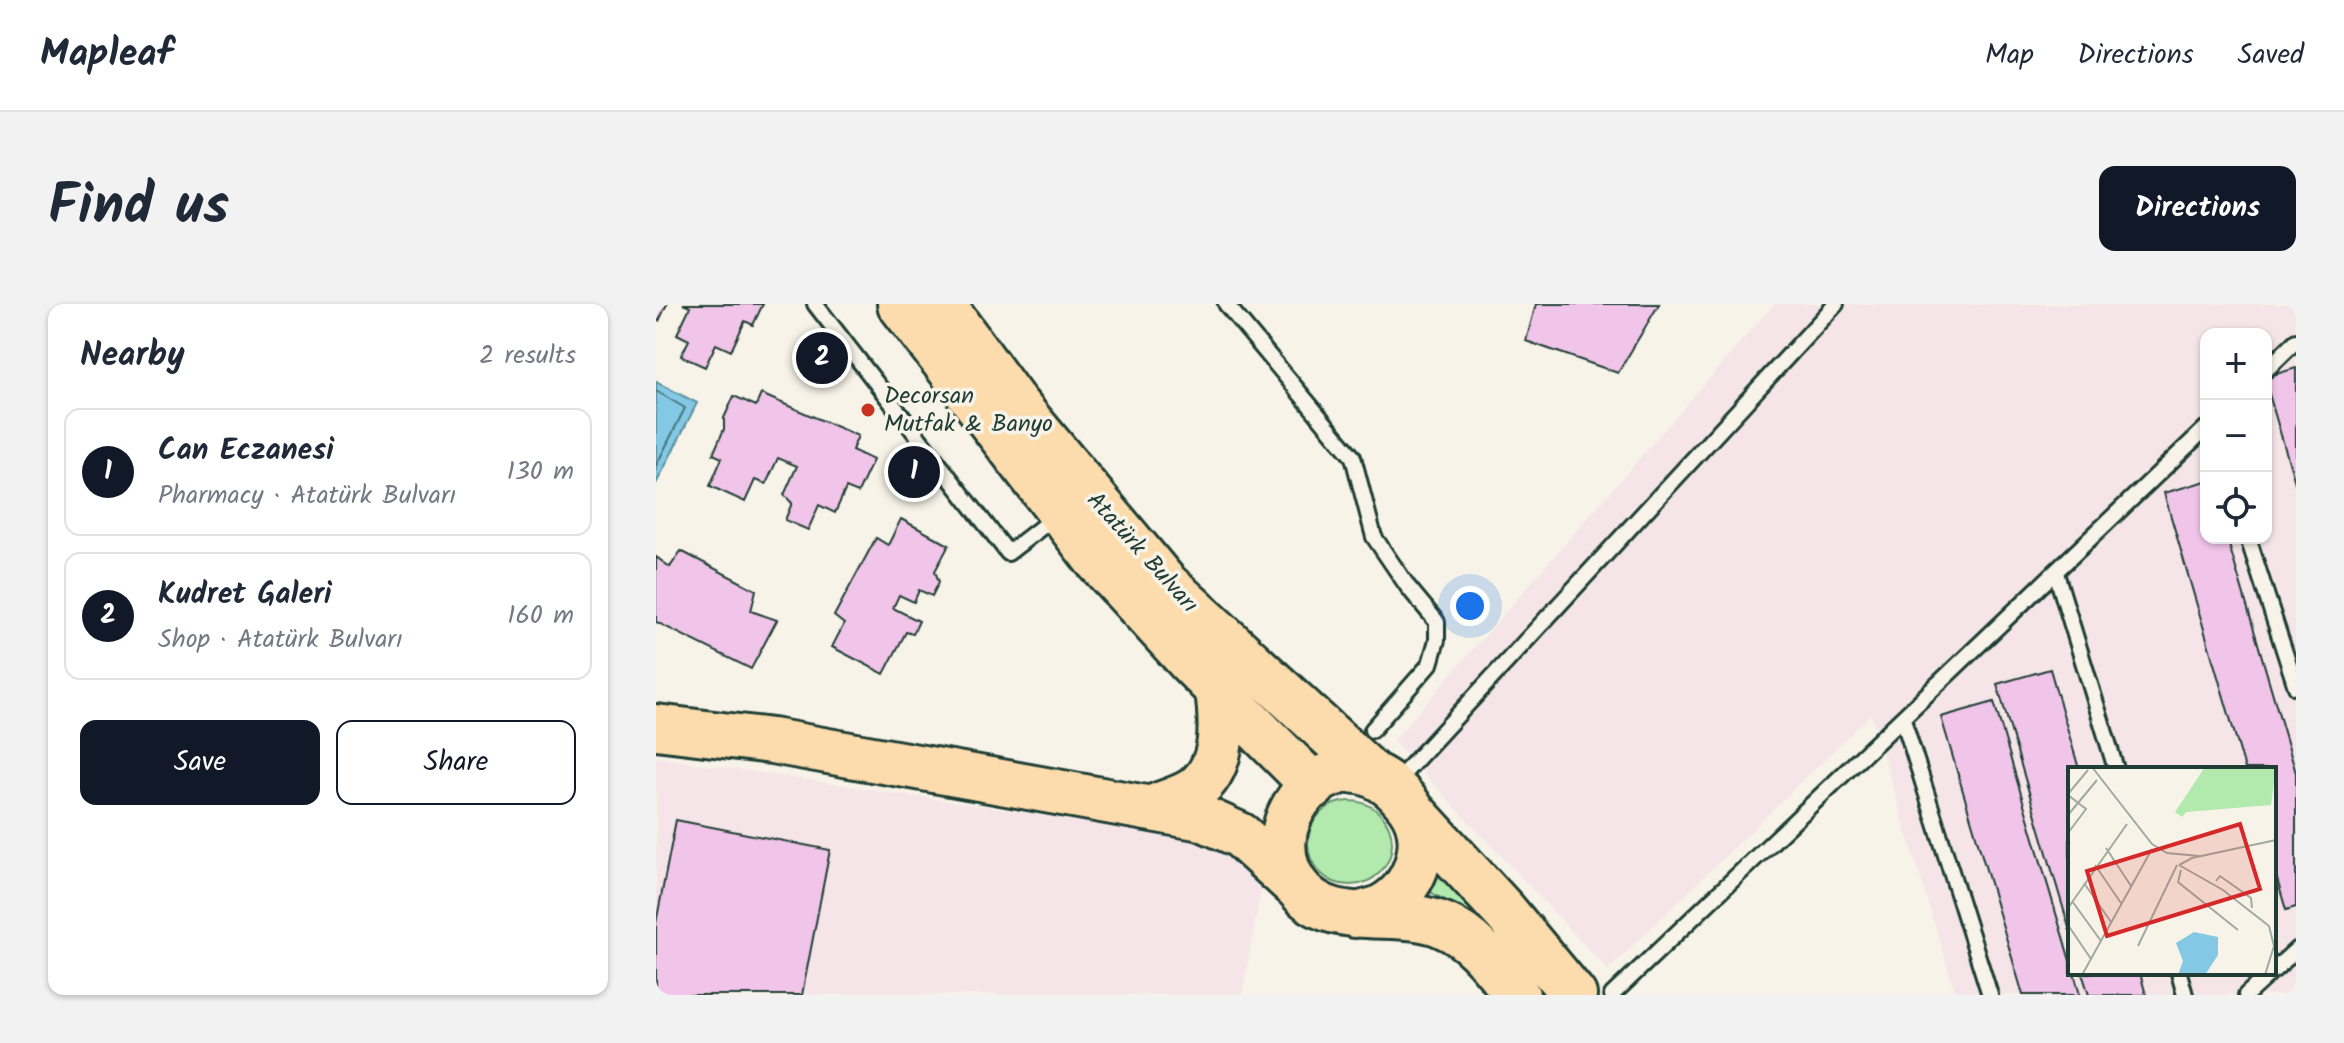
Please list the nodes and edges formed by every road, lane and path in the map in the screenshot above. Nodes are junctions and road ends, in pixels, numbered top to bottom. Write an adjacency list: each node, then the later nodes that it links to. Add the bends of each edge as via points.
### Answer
1 (815, 304): 9 (lane, via 1008,553)
2 (900, 304): 9 (main road, Atatürk Bulvarı)
3 (942, 304): 19 (main road, Atatürk Bulvarı, via 1014,402 1165,583)
4 (1226, 304): 16 (lane, via 1353,457 1374,537 1437,622 1430,664)
5 (1836, 304): 19 (lane)
6 (2296, 341): 7 (lane)
7 (2272, 364)
8 (2200, 434): 11 (lane)
9 (1059, 514): 13 (main road, Atatürk Bulvarı, via 1136,605)
10 (2250, 544): 12 (lane)
11 (2056, 573): 14 (lane); 17 (lane)
12 (2296, 687)
13 (1218, 689): 18 (main road, Atatürk Bulvarı); 20 (main road, via 1221,733 1210,770 1189,793)
14 (1903, 719): 29 (lane); 30 (lane)
15 (656, 727): 20 (main road, via 772,741)
16 (1372, 730)
17 (2115, 767)
18 (1307, 791): 19 (main road, via 1342,773); 20 (main road, via 1277,807 1248,814); 21 (main road, via 1284,828 1282,847)
19 (1392, 791): 22 (main road, via 1420,833 1414,875 1386,905); 28 (main road, Atatürk Bulvarı)
20 (1152, 808): 21 (main road, via 1228,828)
21 (1296, 886): 22 (main road, via 1314,902)
22 (1355, 915): 27 (main road, via 1411,916 1446,926 1474,946)
23 (2296, 950): 24 (lane)
24 (2276, 968)
25 (2180, 975): 31 (lane)
26 (2268, 975): 32 (lane)
27 (1517, 995)
28 (1574, 995)
29 (1612, 995)
30 (1990, 995)
31 (2185, 995)
32 (2246, 995)

